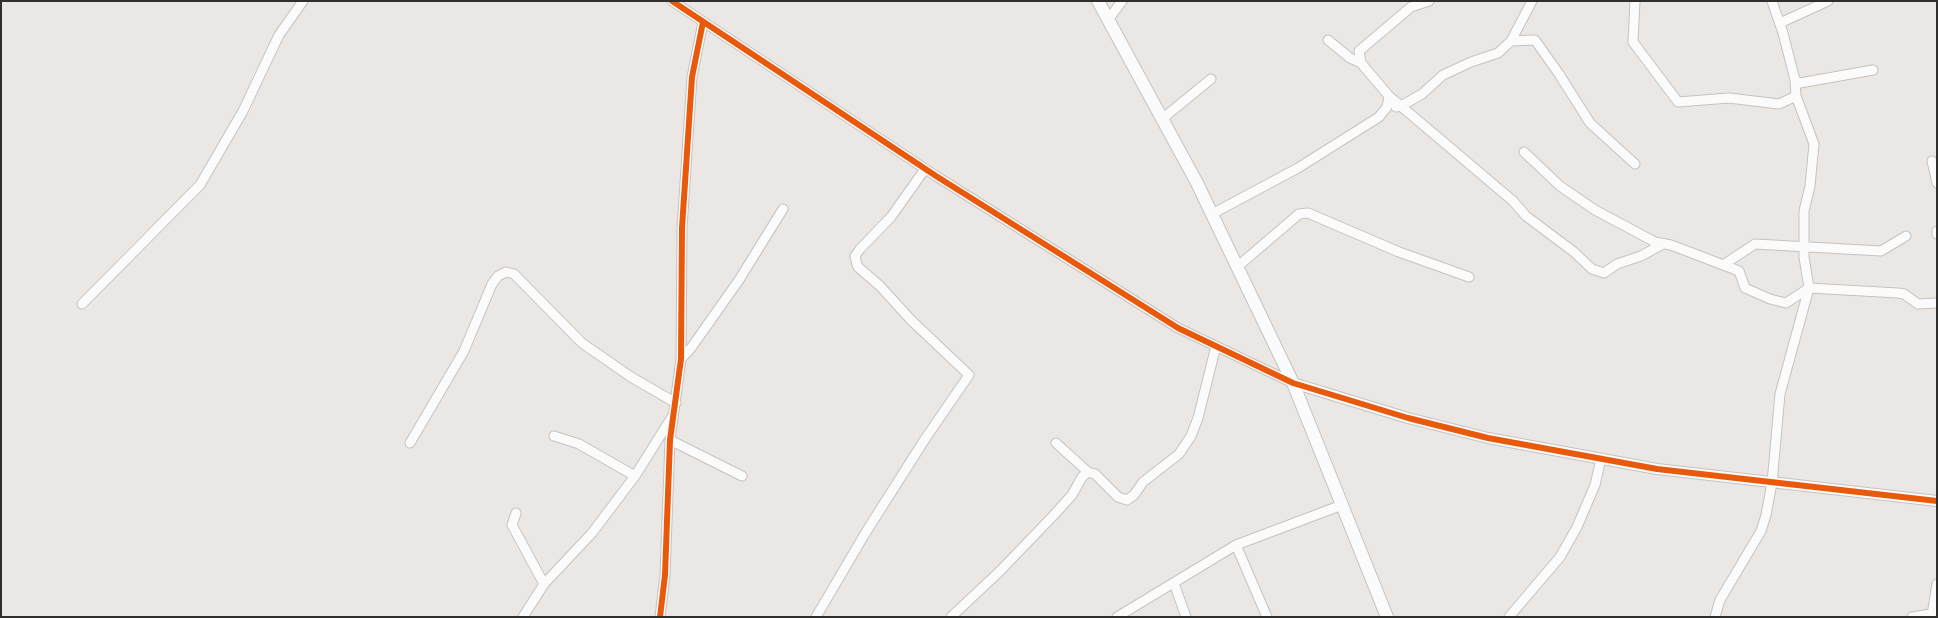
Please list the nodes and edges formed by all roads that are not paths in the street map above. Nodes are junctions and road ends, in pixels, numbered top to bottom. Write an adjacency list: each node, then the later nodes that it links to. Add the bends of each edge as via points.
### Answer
1 (303, 1): 39 (street, via 279,35 242,112 200,185)
2 (672, 1): 11 (street)
3 (1098, 1): 10 (main road)
4 (1122, 1): 10 (street)
5 (1429, 1): 15 (street, via 1410,7 1378,33 1359,51)
6 (1532, 1): 14 (street)
7 (1635, 1): 20 (street, via 1633,42 1678,102 1729,98 1779,104)
8 (1772, 1): 12 (street)
9 (1828, 1): 12 (street)
10 (1108, 20): 23 (main road)
11 (704, 22): 27 (street); 41 (street, via 692,77 683,219)
12 (1780, 23): 18 (street)
13 (1328, 40): 15 (street)
14 (1511, 41): 21 (street, via 1498,53 1443,75 1422,94); 26 (street, via 1535,40 1590,123)
15 (1362, 64): 19 (street)
16 (1872, 70): 18 (street, via 1800,83)
17 (1211, 79): 23 (street)
18 (1795, 80): 20 (street)
19 (1389, 96): 21 (street); 22 (street)
20 (1796, 96): 33 (street, via 1814,144 1804,211)
21 (1401, 106): 22 (street); 32 (street, via 1526,216 1592,269 1604,273)
22 (1387, 107): 30 (street, via 1379,117 1298,168)
23 (1162, 119): 30 (main road)
24 (1524, 152): 32 (street, via 1560,186 1595,210)
25 (1932, 161): 28 (street)
26 (1635, 164)
27 (925, 169): 40 (street, via 1178,328); 64 (street, via 891,217 860,249 855,256 856,261 858,267 969,375 866,532)
28 (1937, 183)
29 (783, 210): 41 (street, via 739,280)
30 (1212, 214): 35 (main road)
31 (1906, 236): 33 (street, via 1881,251)
32 (1664, 244): 34 (street)
33 (1804, 248): 34 (street, via 1755,244); 37 (street)
34 (1723, 265): 37 (street, via 1738,271 1745,288 1770,300 1786,303)
35 (1237, 267): 36 (street, via 1299,214 1308,213 1399,252); 42 (main road)
36 (1469, 277)
37 (1810, 288): 38 (street, via 1898,293 1918,304); 53 (street, via 1780,394)
38 (1937, 303)
39 (82, 304)
40 (1216, 346): 42 (street); 50 (street, via 1198,418 1179,454 1143,482 1127,500 1118,497 1095,474)
41 (681, 359): 43 (street)
42 (1293, 383): 49 (street, via 1488,438); 55 (main road)
43 (676, 403): 44 (street); 48 (street, via 582,343 514,274 506,272 492,284 464,351)
44 (674, 415): 46 (street); 51 (street)
45 (554, 436): 51 (street, via 579,444)
46 (670, 440): 52 (street); 63 (street, via 665,574)
47 (1056, 442): 50 (street)
48 (410, 443)
49 (1601, 459): 53 (street); 70 (street, via 1595,485 1560,557)
50 (1088, 472): 65 (street, via 1052,517)
51 (635, 476): 59 (street, via 592,533)
52 (742, 476)
53 (1772, 483): 54 (street); 71 (street, via 1761,531 1720,600)
54 (1937, 501)
55 (1342, 504): 57 (street); 69 (main road)
56 (516, 513): 59 (street, via 512,525)
57 (1236, 545): 58 (street); 68 (street)
58 (1174, 583): 66 (street); 67 (street)
59 (544, 584): 62 (street)
60 (1937, 584): 61 (street)
61 (1934, 614): 72 (street)
62 (523, 617)
63 (660, 617)
64 (816, 617)
65 (951, 617)
66 (1117, 617)
67 (1186, 617)
68 (1267, 617)
69 (1387, 617)
70 (1509, 617)
71 (1715, 617)
72 (1912, 617)

